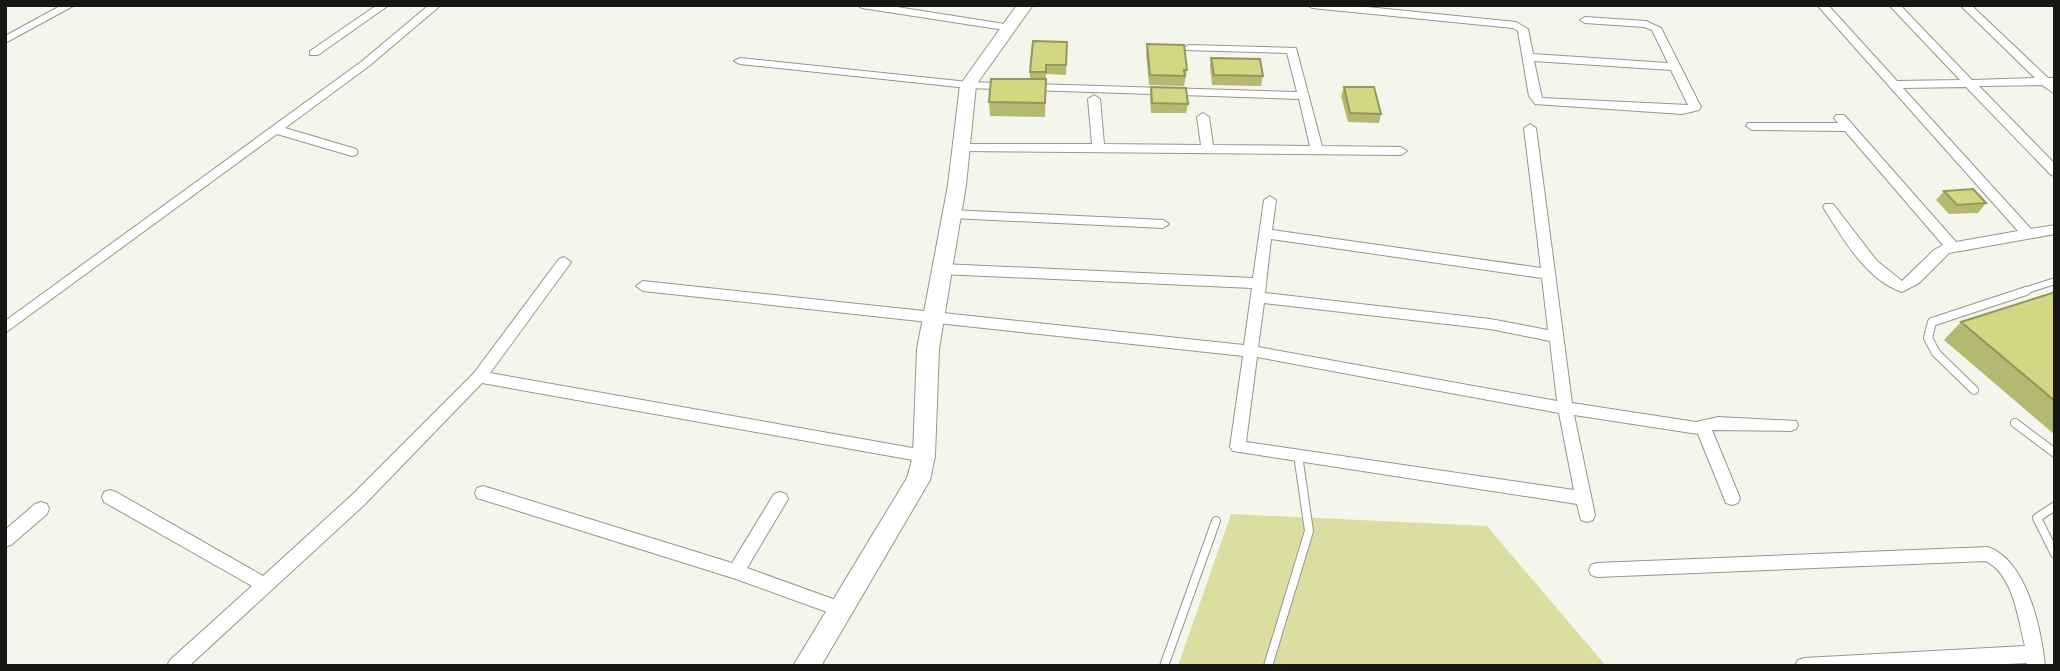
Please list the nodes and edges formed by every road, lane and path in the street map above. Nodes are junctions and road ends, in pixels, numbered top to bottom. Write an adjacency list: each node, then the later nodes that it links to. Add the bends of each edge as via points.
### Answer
1 (70, 5): 12 (street)
2 (384, 5): 14 (street)
3 (436, 5): 28 (street)
4 (862, 5): 11 (street)
5 (1025, 5): 11 (street)
6 (1312, 5): 15 (street, via 1516,25 1523,29)
7 (1822, 5): 21 (street)
8 (1894, 5): 19 (street)
9 (1965, 5): 18 (street)
10 (1585, 20): 17 (street, via 1653,25)
11 (1011, 28): 20 (street)
12 (5, 40)
13 (1189, 48): 23 (street, via 1292,50)
14 (314, 53)
15 (1527, 57): 17 (street); 17 (street, via 1539,101 1692,108 1694,103)
16 (740, 61): 20 (street)
17 (1675, 67)
18 (2050, 81): 19 (street); 22 (street)
19 (1968, 82): 21 (street); 35 (street)
20 (968, 85): 23 (street); 29 (street)
21 (1893, 85): 42 (street)
22 (2055, 92)
23 (1303, 96): 32 (street)
24 (1094, 99): 30 (street)
25 (1203, 117): 31 (street)
26 (1752, 126): 43 (street, via 1844,122)
27 (1530, 128): 46 (street)
28 (277, 130): 34 (street); 51 (street)
29 (961, 147): 30 (street); 38 (street)
30 (1098, 149): 31 (street)
31 (1208, 150): 32 (street)
32 (1317, 150): 33 (street)
33 (1401, 151)
34 (352, 152)
35 (2055, 172)
36 (1270, 200): 41 (street)
37 (1829, 207): 43 (street, via 1895,285 1911,284 1933,256)
38 (952, 214): 39 (street); 45 (street)
39 (1163, 224)
40 (2055, 229): 42 (street)
41 (1266, 234): 46 (street); 49 (street)
42 (2028, 234): 43 (street)
43 (1952, 247)
44 (564, 262): 54 (street)
45 (942, 269): 49 (street); 50 (street)
46 (1548, 274): 52 (street)
47 (2055, 281): 55 (lane, via 1932,322 1928,338 1936,353)
48 (643, 286): 50 (street)
49 (1259, 290): 52 (street); 53 (street)
50 (933, 318): 53 (street); 62 (street)
51 (5, 328)
52 (1556, 337): 56 (street)
53 (1251, 351): 56 (street); 61 (street, via 1238,447)
54 (479, 377): 62 (street); 76 (street)
55 (1974, 390)
56 (1565, 408): 59 (street); 65 (street)
57 (2015, 423): 60 (lane)
58 (1791, 425): 59 (street)
59 (1703, 427): 66 (street)
60 (2055, 453)
61 (1297, 455): 65 (street); 82 (lane, via 1309,531)
62 (924, 456): 77 (street, via 918,480)
63 (484, 493): 75 (street)
64 (110, 497): 76 (street)
65 (1583, 498): 70 (street)
66 (1732, 498)
67 (780, 499): 75 (street)
68 (2055, 506): 73 (lane, via 2037,518)
69 (41, 509): 72 (street)
70 (1587, 515)
71 (1216, 521): 81 (lane)
72 (5, 540)
73 (2055, 554)
74 (1597, 570): 78 (street, via 1998,556 2010,572)
75 (736, 572): 77 (street)
76 (266, 586): 79 (street)
77 (841, 609): 80 (street)
78 (2036, 660): 83 (street)
79 (176, 666)
80 (806, 666)
81 (1164, 666)
82 (1268, 666)
83 (1804, 666)

